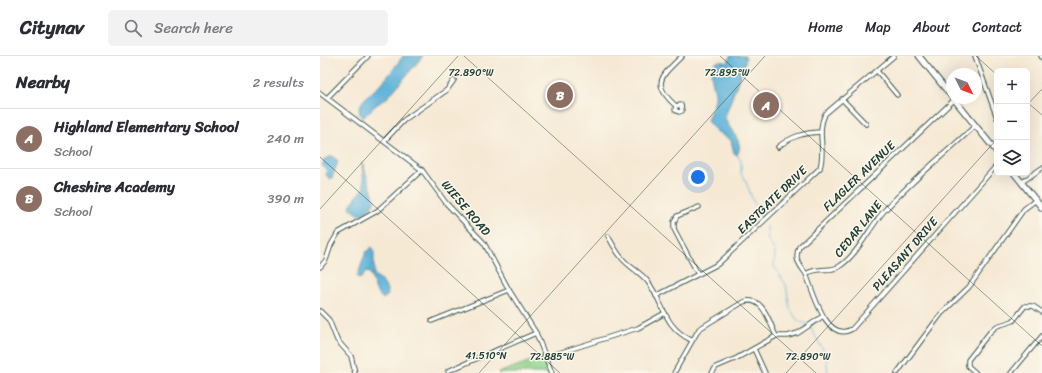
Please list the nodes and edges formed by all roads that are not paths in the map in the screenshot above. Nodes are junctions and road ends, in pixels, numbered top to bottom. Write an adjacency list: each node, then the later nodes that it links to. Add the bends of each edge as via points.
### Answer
1 (368, 56): 11 (street)
2 (682, 56): 15 (street, via 661,78 664,96)
3 (894, 56): 6 (street, EASTGATE DRIVE)
4 (919, 56): 8 (highway)
5 (975, 56): 16 (street)
6 (877, 71): 10 (street); 12 (street, EASTGATE DRIVE)
7 (454, 80): 20 (street, via 447,90 404,120)
8 (946, 89)
9 (320, 93): 11 (street, WIESE ROAD)
10 (897, 95)
11 (327, 98): 20 (street, WIESE ROAD)
12 (842, 99): 17 (street); 19 (street, EASTGATE DRIVE, via 825,114)
13 (947, 104): 34 (street, FLAGLER AVENUE, via 799,248 796,254 797,261)
14 (958, 104): 18 (highway)
15 (676, 106)
16 (994, 110)
17 (866, 124)
18 (976, 125): 22 (highway); 34 (street, CEDAR LANE, via 886,209 851,256 840,266 834,270 814,269)
19 (820, 132): 21 (street, via 803,133); 33 (street, EASTGATE DRIVE, via 823,156 820,168 718,264)
20 (384, 141): 25 (street, WIESE ROAD)
21 (778, 147)
22 (994, 148)
23 (994, 168): 40 (street, PLEASANT DRIVE, via 852,329 838,332 831,328)
24 (1042, 168): 27 (street)
25 (422, 170): 32 (street, via 377,211 338,233 326,260); 35 (street, WIESE ROAD, via 446,203 484,243)
26 (1017, 176): 27 (highway)
27 (1022, 182): 28 (highway)
28 (1036, 200): 30 (highway); 54 (street, via 1024,209 969,287 941,314)
29 (699, 207): 33 (street, via 677,216 674,222 674,229)
30 (1042, 208)
31 (608, 236): 36 (street, via 620,257 643,275)
32 (320, 267)
33 (698, 274): 36 (street, EASTGATE DRIVE)
34 (806, 274): 40 (street)
35 (510, 290): 41 (street); 42 (street, WIESE ROAD)
36 (656, 296): 39 (street)
37 (320, 311): 49 (street, via 329,320 337,340 351,356)
38 (1042, 312): 55 (street, via 1033,306 1025,306 1013,321 997,326 990,332 968,360 968,366)
39 (665, 313): 45 (street, via 673,328); 47 (street, via 638,328)
40 (823, 316): 43 (street, via 798,333)
41 (432, 321)
42 (536, 333): 47 (street, WIESE ROAD); 48 (street)
43 (776, 336): 45 (street, via 761,305 750,300 699,329); 46 (street)
44 (1042, 336): 56 (street)
45 (691, 340): 51 (street)
46 (754, 349): 52 (street, via 716,367); 53 (street)
47 (546, 357): 50 (street, WIESE ROAD)
48 (448, 371)
49 (355, 373)
50 (552, 373)
51 (674, 373)
52 (712, 373)
53 (765, 373)
54 (897, 373)
55 (976, 373)
56 (1011, 373)

